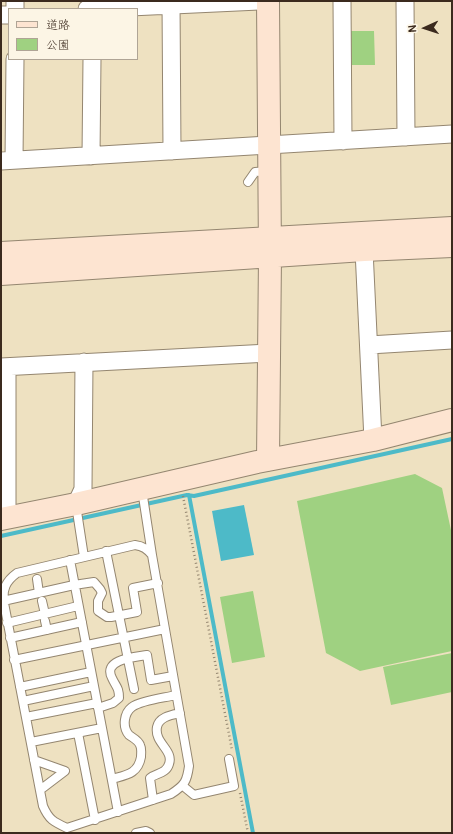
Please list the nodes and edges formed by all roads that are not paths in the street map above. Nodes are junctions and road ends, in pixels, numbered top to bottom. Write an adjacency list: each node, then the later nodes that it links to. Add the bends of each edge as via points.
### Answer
1 (259, 1): 5 (street)
2 (268, 1): 12 (street)
3 (342, 1): 11 (street)
4 (405, 1): 10 (street)
5 (171, 3): 6 (street); 13 (street)
6 (105, 8)
7 (15, 60): 15 (street)
8 (92, 60): 14 (street)
9 (452, 134): 10 (street)
10 (406, 137): 11 (street)
11 (343, 141): 12 (street)
12 (269, 146): 13 (street); 16 (street)
13 (172, 150): 14 (street)
14 (91, 156): 15 (street)
15 (7, 161)
16 (269, 171): 17 (lane, via 255,172); 20 (street)
17 (248, 182)
18 (452, 228): 20 (street)
19 (452, 246): 21 (street)
20 (270, 247): 21 (street); 22 (street); 23 (street); 26 (street)
21 (364, 250): 25 (street)
22 (1, 253)
23 (1, 274)
24 (452, 340): 25 (street)
25 (369, 345): 30 (street)
26 (269, 353): 27 (street); 31 (street)
27 (84, 362): 28 (street); 33 (street, via 83,489)
28 (4, 367): 34 (street)
29 (452, 420): 30 (street)
30 (373, 440): 31 (street)
31 (268, 460): 32 (street)
32 (142, 489): 33 (street); 36 (lane)
33 (77, 515): 34 (street); 37 (lane)
34 (4, 518)
35 (106, 551): 36 (lane, via 135,545 149,550); 37 (lane); 46 (lane)
36 (152, 555): 40 (lane)
37 (84, 557): 38 (lane)
38 (70, 560): 41 (lane); 43 (lane, via 16,573 6,582)
39 (37, 579): 42 (lane)
40 (158, 583): 46 (lane, via 133,588 137,612); 50 (lane)
41 (74, 585): 42 (lane); 45 (lane); 46 (lane, via 94,582 102,593 98,600 98,611 107,617)
42 (39, 593): 43 (lane)
43 (3, 601): 49 (lane)
44 (42, 601): 47 (lane)
45 (78, 606): 47 (lane); 48 (lane)
46 (119, 616): 53 (lane)
47 (45, 617): 49 (lane); 51 (lane)
48 (82, 622): 51 (lane); 54 (lane)
49 (7, 623): 52 (lane)
50 (165, 629): 53 (lane); 58 (lane)
51 (47, 630): 52 (lane)
52 (10, 638): 56 (lane)
53 (124, 638): 54 (lane); 55 (lane)
54 (86, 645): 56 (lane); 57 (lane)
55 (128, 658): 58 (lane, via 147,655 151,680); 61 (lane); 64 (lane, via 118,660 110,670 119,688 118,700)
56 (14, 660): 60 (lane)
57 (91, 672): 59 (lane); 60 (lane)
58 (173, 676): 62 (lane)
59 (94, 686): 63 (lane); 64 (lane)
60 (20, 688): 63 (lane)
61 (134, 689)
62 (176, 694): 65 (lane); 72 (lane, via 130,708 125,726 128,734 141,746 140,765 131,773)
63 (22, 701): 66 (lane)
64 (98, 706): 66 (lane); 67 (lane)
65 (180, 713): 73 (lane, via 189,766); 75 (lane, via 163,718 157,726 159,741 170,757 165,771 150,778)
66 (26, 717): 69 (lane)
67 (102, 728): 68 (lane); 72 (lane)
68 (78, 733): 69 (lane); 77 (lane)
69 (31, 742): 71 (lane)
70 (231, 757): 73 (lane, via 234,786 194,794)
71 (34, 760): 74 (lane); 74 (lane, via 66,771)
72 (112, 779): 76 (lane)
73 (183, 786): 75 (lane, via 171,794)
74 (40, 790): 78 (lane, via 47,816)
75 (153, 800): 76 (lane)
76 (118, 812): 77 (lane)
77 (95, 820): 78 (lane)
78 (68, 830)
79 (136, 833): 80 (lane)
80 (150, 833)

